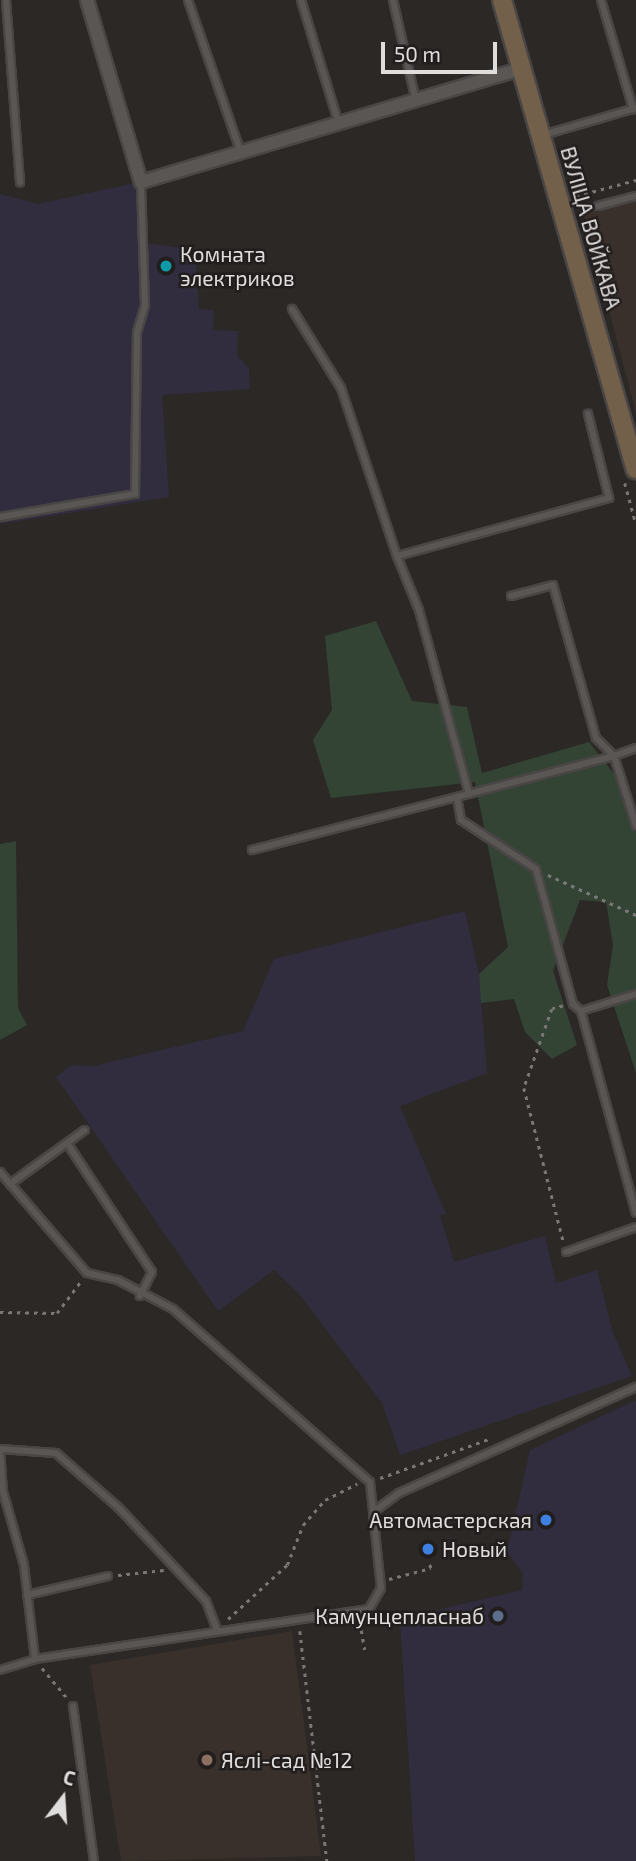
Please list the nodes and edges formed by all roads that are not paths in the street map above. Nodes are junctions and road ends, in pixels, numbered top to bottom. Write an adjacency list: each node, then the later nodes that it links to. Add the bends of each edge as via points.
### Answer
1 (6, 0): 15 (lane)
2 (87, 0): 14 (street)
3 (188, 0): 13 (lane)
4 (301, 0): 11 (lane)
5 (393, 0): 9 (lane)
6 (502, 0): 8 (main road, ВУЛІЦА ВОЙКАВА)
7 (601, 0): 10 (lane)
8 (521, 69): 9 (street); 12 (main road, ВУЛІЦА ВОЙКАВА)
9 (416, 101): 11 (street)
10 (634, 109): 12 (lane)
11 (339, 124): 13 (street)
12 (541, 136): 20 (main road, ВУЛІЦА ВОЙКАВА)
13 (241, 153): 14 (street)
14 (141, 182): 21 (lane, via 145,305 136,345 135,494)
15 (20, 183)
16 (636, 196): 17 (lane)
17 (598, 206)
18 (292, 309): 22 (lane, via 341,388)
19 (588, 414): 22 (lane, via 609,499)
20 (636, 470)
21 (0, 517)
22 (397, 556): 26 (lane, via 419,610)
23 (511, 596): 25 (lane, via 553,585 596,738)
24 (636, 748): 25 (lane)
25 (614, 755): 26 (lane); 28 (lane)
26 (469, 794): 27 (lane)
27 (457, 797): 29 (lane); 31 (lane, via 461,820 536,869 573,1004)
28 (636, 826)
29 (252, 850)
30 (636, 994): 31 (lane)
31 (581, 1011): 36 (lane)
32 (85, 1130): 33 (lane)
33 (67, 1143): 35 (lane); 39 (lane, via 152,1272)
34 (0, 1172): 35 (lane)
35 (10, 1184): 39 (lane, via 87,1273 118,1280)
36 (636, 1213)
37 (636, 1227): 38 (lane)
38 (566, 1252)
39 (140, 1296): 41 (lane, via 173,1309 370,1482)
40 (636, 1387): 41 (lane, via 399,1493)
41 (373, 1512): 44 (lane, via 381,1588 369,1609)
42 (108, 1576): 43 (lane)
43 (27, 1595): 44 (lane, via 3,1492 0,1449 56,1453 119,1508 206,1601); 45 (lane)
44 (217, 1629): 45 (lane)
45 (35, 1659): 46 (lane)
46 (0, 1670)
47 (73, 1706): 48 (lane)
48 (94, 1861)

